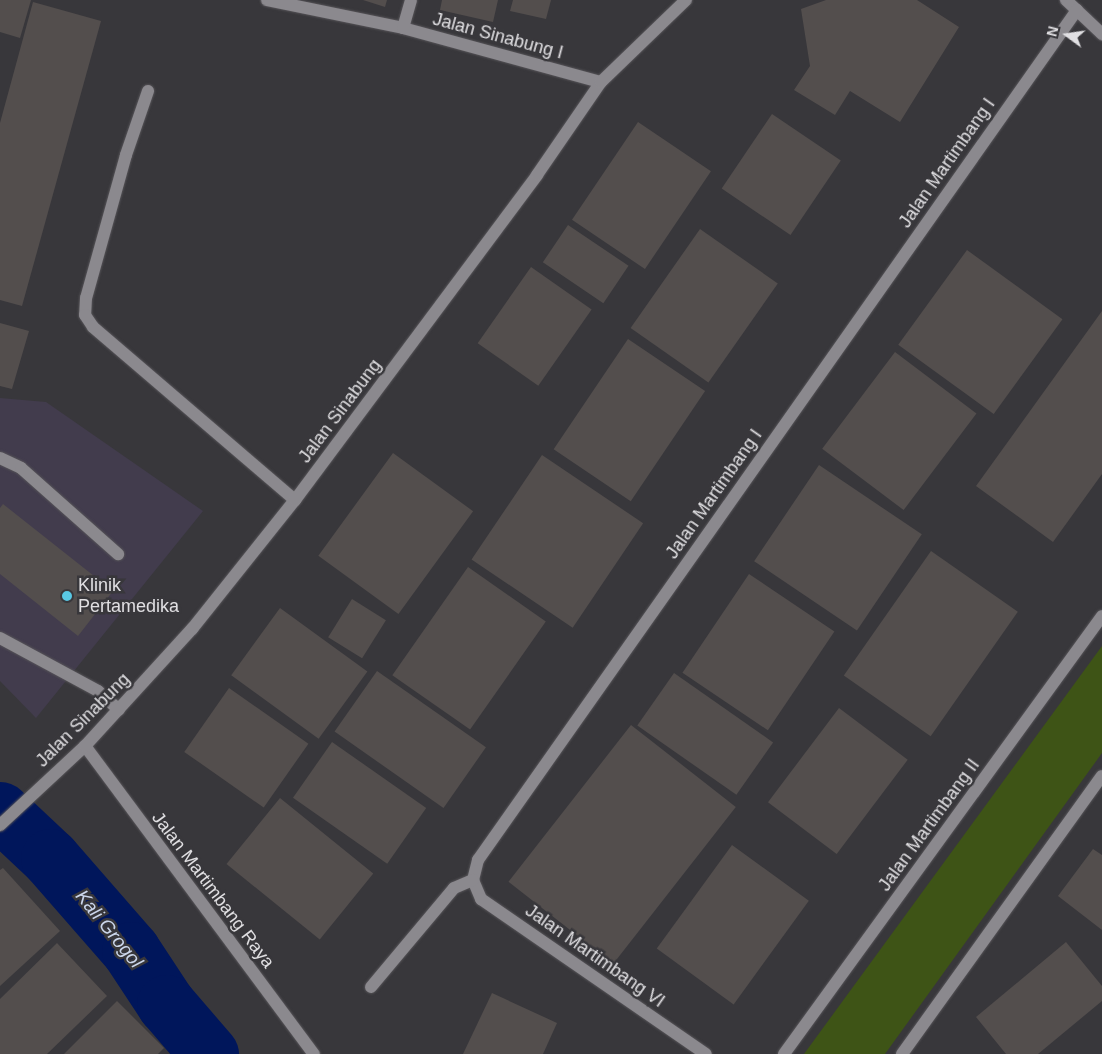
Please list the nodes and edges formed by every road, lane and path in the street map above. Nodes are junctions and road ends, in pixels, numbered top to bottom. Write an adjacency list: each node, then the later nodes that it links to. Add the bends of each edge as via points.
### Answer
1 (267, 0): 6 (street, Jalan Sinabung I)
2 (411, 0): 6 (street)
3 (686, 0): 8 (street, Jalan Sinabung)
4 (1066, 0): 5 (street)
5 (1077, 10): 7 (street); 19 (street, Jalan Martimbang I, via 478,860)
6 (403, 28): 8 (street, Jalan Sinabung I)
7 (1102, 34)
8 (601, 82): 11 (street, Jalan Sinabung, via 538,175)
9 (148, 91): 11 (street, via 86,298 85,315 93,327)
10 (0, 458): 12 (street, via 22,468)
11 (295, 500): 15 (street, Jalan Sinabung, via 192,629)
12 (118, 554)
13 (1102, 616): 23 (street, Jalan Martimbang II)
14 (0, 638): 15 (street, via 98,691)
15 (119, 710): 16 (street, Jalan Sinabung)
16 (85, 746): 18 (street, Jalan Sinabung); 21 (street, Jalan Martimbang Raya)
17 (1102, 776): 24 (street)
18 (0, 825)
19 (473, 880): 20 (street, via 454,888); 22 (street, Jalan Martimbang VI, via 481,899)
20 (372, 987)
21 (314, 1054)
22 (706, 1054)
23 (784, 1054)
24 (902, 1054)

